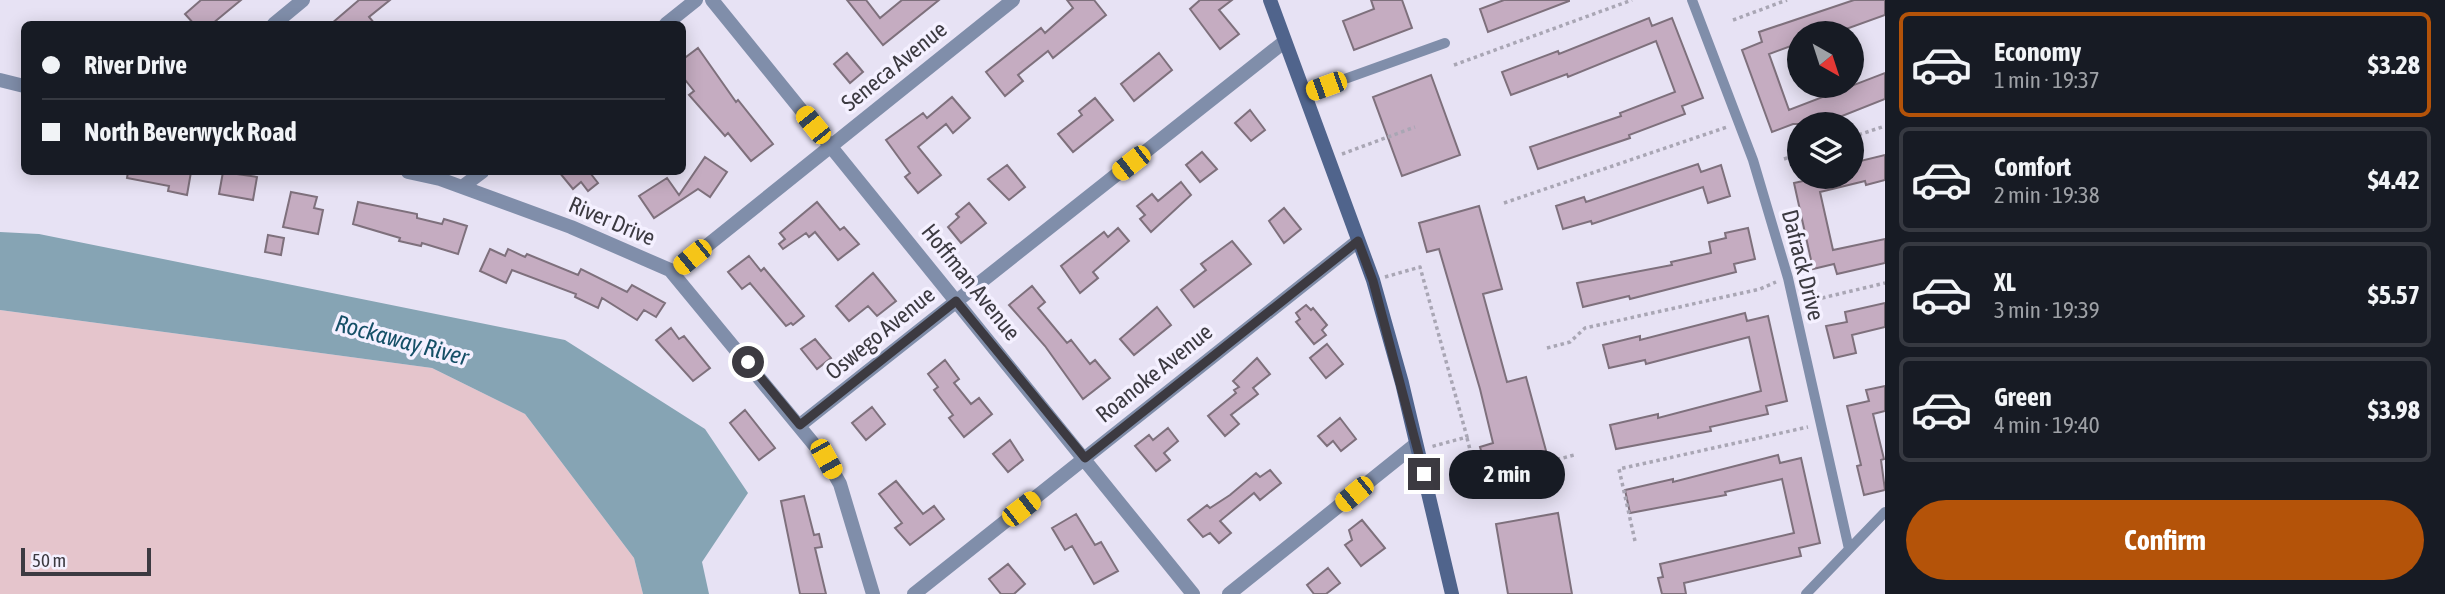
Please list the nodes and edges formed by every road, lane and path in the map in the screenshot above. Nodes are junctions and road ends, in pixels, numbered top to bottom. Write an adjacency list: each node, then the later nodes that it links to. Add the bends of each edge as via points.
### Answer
1 (303, 0): 10 (street)
2 (696, 0): 11 (street)
3 (712, 0): 22 (street, Hoffman Avenue)
4 (1013, 0): 22 (street, Seneca Avenue)
5 (1270, 0): 12 (street)
6 (1632, 0): 14 (path)
7 (1692, 0): 18 (lane, Dafrack Drive)
8 (1787, 0): 9 (path)
9 (1733, 20)
10 (278, 21)
11 (670, 21)
12 (1284, 42): 17 (street); 36 (street, Oswego Avenue)
13 (1445, 43): 17 (lane)
14 (1454, 65)
15 (0, 80): 16 (street)
16 (21, 85)
17 (1303, 94): 25 (street)
18 (1739, 123): 29 (path); 32 (lane, Dafrack Drive)
19 (1885, 126): 21 (path)
20 (1415, 127): 25 (path)
21 (1864, 133)
22 (830, 146): 31 (street, Seneca Avenue); 36 (street, Hoffman Avenue)
23 (1787, 158): 24 (path)
24 (1784, 159)
25 (1327, 160): 30 (street)
26 (419, 175): 28 (street, River Drive)
27 (478, 175): 28 (street)
28 (462, 187): 31 (street, River Drive, via 571,227)
29 (1504, 203)
30 (1358, 241): 33 (street); 43 (street, Roanoke Avenue)
31 (673, 273): 38 (street, River Drive)
32 (1788, 278): 37 (path, via 1760,289 1585,328 1570,342); 39 (lane, Dafrack Drive)
33 (1373, 281): 40 (path, via 1420,267); 41 (street)
34 (1885, 283): 35 (path)
35 (1822, 298)
36 (956, 301): 38 (street, Oswego Avenue); 43 (street, Hoffman Avenue)
37 (1547, 348)
38 (800, 425): 47 (street, River Drive, via 840,484)
39 (1820, 425): 45 (path, via 1619,469); 46 (lane, Dafrack Drive)
40 (1467, 437): 41 (path); 42 (path, via 1478,481)
41 (1417, 447): 50 (street); 51 (street)
42 (1574, 455)
43 (1085, 458): 48 (street, Roanoke Avenue); 49 (street, Hoffman Avenue)
44 (1885, 512): 46 (lane)
45 (1635, 541)
46 (1849, 549): 52 (lane)
47 (873, 594)
48 (914, 594)
49 (1193, 594)
50 (1229, 594)
51 (1452, 594)
52 (1806, 594)

